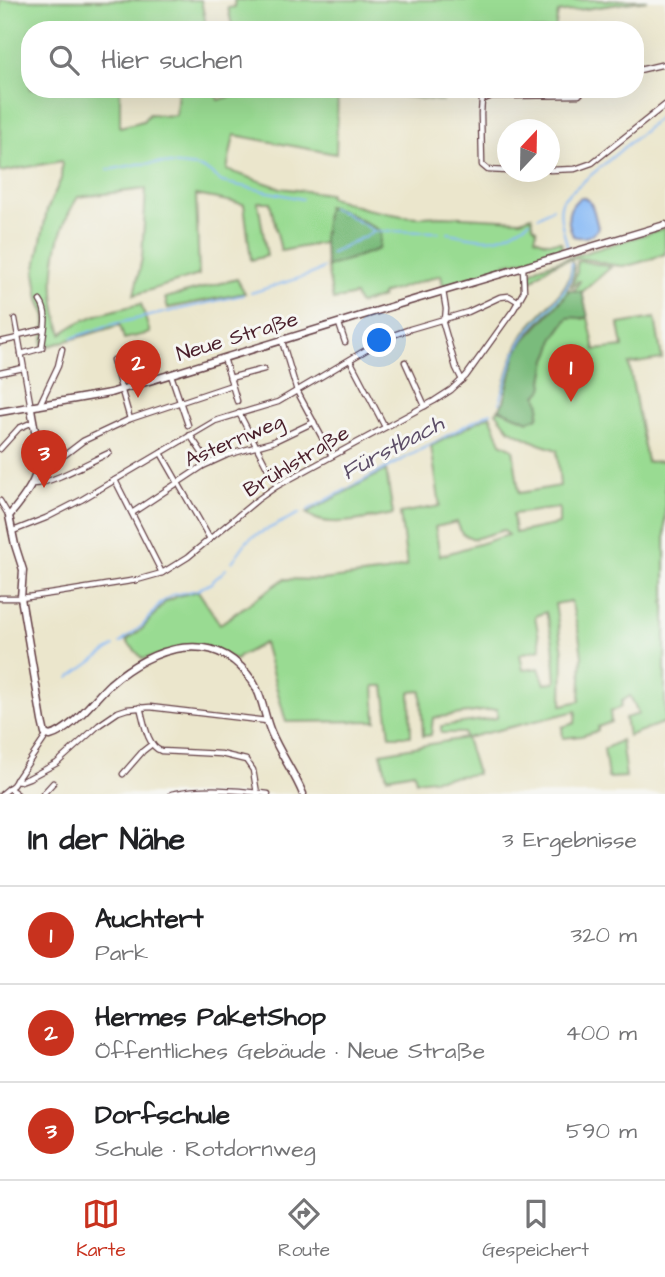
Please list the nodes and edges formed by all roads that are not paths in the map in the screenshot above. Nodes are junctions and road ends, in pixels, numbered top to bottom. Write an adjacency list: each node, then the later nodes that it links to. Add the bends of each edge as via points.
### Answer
1 (665, 64): 2 (street)
2 (644, 69)
3 (487, 98): 5 (street, via 482,100 482,165)
4 (665, 105): 6 (street, via 592,163)
5 (497, 170)
6 (560, 170)
7 (665, 225): 8 (street, Neue Straße)
8 (523, 268): 9 (street, Neue Straße); 11 (street, Brühlstraße, via 525,286)
9 (443, 291): 13 (street); 14 (street, Neue Straße)
10 (40, 301): 15 (street, via 47,316)
11 (519, 302): 13 (street, via 500,297); 31 (street, Brühlstraße)
12 (15, 319): 16 (street)
13 (443, 320): 24 (street, via 396,333); 31 (street)
14 (339, 324): 17 (street, Neue Straße); 19 (street)
15 (44, 329): 16 (street); 21 (street, via 42,348)
16 (18, 337): 18 (street); 21 (street)
17 (282, 341): 22 (street, Neue Straße); 34 (street)
18 (0, 342)
19 (345, 342)
20 (62, 349): 38 (street)
21 (21, 354): 26 (street)
22 (224, 358): 29 (street, Neue Straße); 30 (street)
23 (113, 360): 33 (street)
24 (349, 360): 34 (street); 46 (street)
25 (405, 362): 37 (street)
26 (23, 368): 28 (street); 39 (street)
27 (264, 369): 30 (street)
28 (0, 373)
29 (170, 375): 33 (street, Neue Straße); 35 (street)
30 (230, 378): 32 (street)
31 (462, 380): 37 (street, Brühlstraße)
32 (232, 385): 35 (street); 36 (street)
33 (121, 390): 38 (street, Neue Straße); 42 (street)
34 (297, 391): 41 (street, via 278,402); 44 (street)
35 (180, 401): 42 (street); 45 (street)
36 (237, 401)
37 (425, 405): 46 (street, Brühlstraße)
38 (39, 406): 39 (street, Neue Straße)
39 (31, 408): 40 (street, Neue Straße); 43 (street)
40 (0, 412)
41 (239, 413): 47 (street); 48 (street)
42 (130, 419): 54 (street, via 83,441 62,457)
43 (33, 422): 49 (street, via 19,428); 54 (street)
44 (314, 422): 48 (street, Asternweg); 52 (street)
45 (188, 425)
46 (385, 427): 52 (street, Brühlstraße)
47 (190, 435): 51 (street); 53 (street)
48 (255, 447): 53 (street, Asternweg); 58 (street)
49 (0, 449)
50 (108, 453): 57 (street)
51 (160, 453): 55 (street); 56 (street)
52 (332, 456): 58 (street, Brühlstraße)
53 (209, 463): 56 (street, Asternweg)
54 (38, 464): 57 (street)
55 (115, 480): 60 (street); 62 (street)
56 (177, 482): 60 (street, Asternweg); 63 (street)
57 (32, 484): 61 (street)
58 (277, 486): 63 (street, Brühlstraße)
59 (0, 501): 61 (street)
60 (132, 513): 64 (street)
61 (9, 516): 62 (street)
62 (13, 531): 66 (street, via 24,573)
63 (210, 539): 64 (street, Brühlstraße)
64 (162, 573): 66 (street, Brühlstraße)
65 (0, 598): 66 (street, Brühlstraße)
66 (21, 598): 69 (street)
67 (140, 707): 68 (street); 70 (street); 72 (street, via 118,712 57,763)
68 (267, 721): 69 (street, via 257,689 240,667 218,652 190,647 161,652 136,664 66,727); 82 (street)
69 (47, 735): 72 (street)
70 (152, 744): 71 (street); 77 (street, via 162,751 246,760 252,766)
71 (123, 774)
72 (16, 780): 74 (street)
73 (53, 783): 79 (street)
74 (9, 788): 76 (street); 78 (street)
75 (192, 792): 77 (street); 80 (street)
76 (1, 793)
77 (257, 793): 81 (street)
78 (17, 794)
79 (43, 794)
80 (172, 794)
81 (268, 794)
82 (301, 794)

